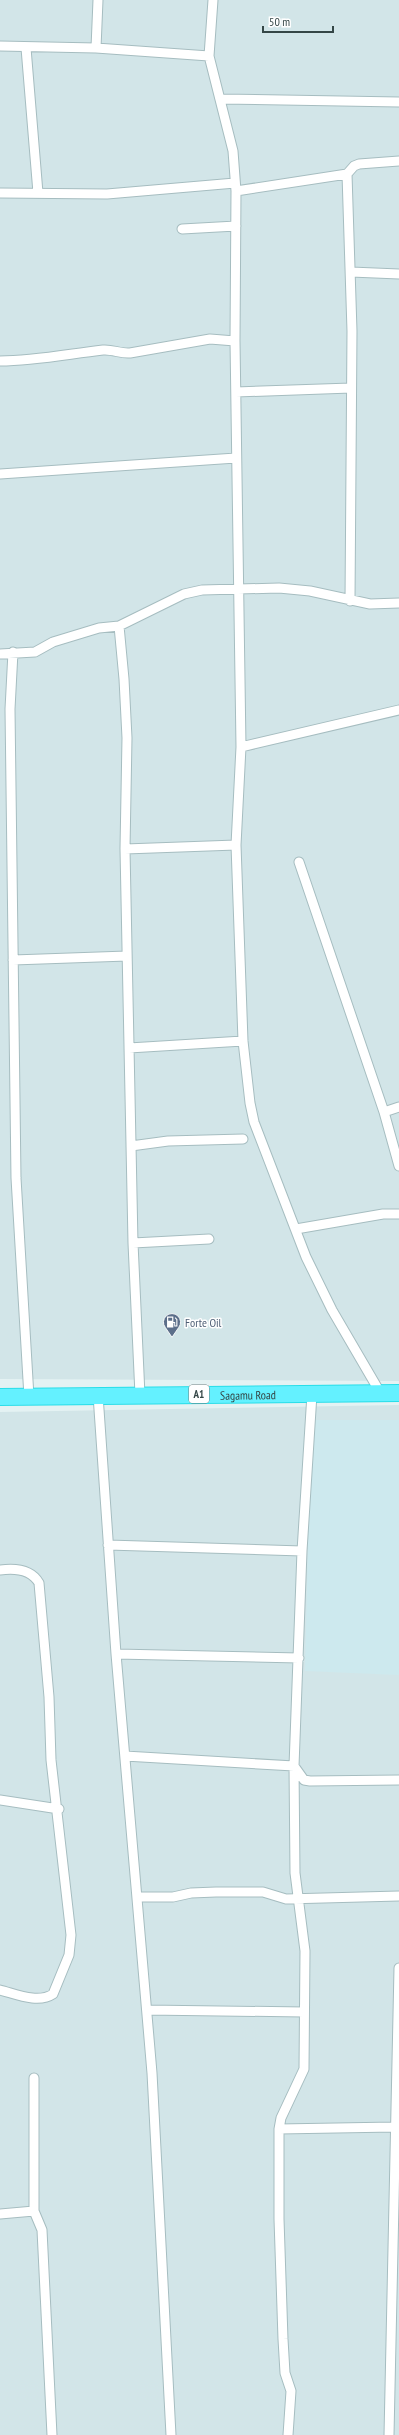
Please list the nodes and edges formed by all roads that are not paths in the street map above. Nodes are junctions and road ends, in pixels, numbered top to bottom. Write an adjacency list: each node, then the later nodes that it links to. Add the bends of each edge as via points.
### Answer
1 (98, 0): 5 (street)
2 (212, 0): 6 (street)
3 (0, 46): 4 (street)
4 (26, 48): 5 (street); 13 (street)
5 (96, 48): 6 (street)
6 (209, 56): 7 (street)
7 (222, 100): 8 (street); 11 (street, via 233,151)
8 (399, 102)
9 (399, 161): 10 (street, via 360,164 354,166)
10 (347, 174): 11 (street); 16 (street)
11 (235, 187): 13 (street, via 107,194); 14 (street)
12 (0, 193): 13 (street)
13 (38, 193)
14 (236, 226): 15 (street); 18 (street)
15 (182, 229)
16 (351, 272): 17 (street); 20 (street)
17 (399, 274)
18 (235, 341): 19 (street, via 210,339 130,353 119,354 104,350 31,360); 21 (street)
19 (0, 361)
20 (351, 388): 21 (street); 25 (street)
21 (236, 392): 22 (street)
22 (236, 458): 23 (street); 24 (street)
23 (0, 474)
24 (240, 589): 25 (street, via 290,589); 27 (street, via 202,590 184,594); 31 (street)
25 (350, 601): 26 (street, via 370,604)
26 (399, 603)
27 (119, 626): 28 (street, via 98,628 53,642 34,652); 33 (street, via 127,738)
28 (13, 652): 29 (street); 36 (street, via 10,709)
29 (0, 654)
30 (399, 710): 31 (street)
31 (241, 747): 32 (street)
32 (236, 845): 33 (street); 37 (street)
33 (125, 849): 35 (street)
34 (299, 862): 40 (street)
35 (127, 956): 36 (street); 38 (street)
36 (13, 960): 54 (street, via 16,1178)
37 (243, 1041): 38 (street); 45 (street, via 254,1122)
38 (129, 1048): 42 (street)
39 (399, 1107): 40 (street)
40 (384, 1112): 43 (street)
41 (243, 1139): 42 (street)
42 (131, 1146): 47 (street)
43 (399, 1166)
44 (399, 1214): 45 (street, via 383,1214)
45 (296, 1229): 49 (street, via 306,1257 332,1310)
46 (209, 1239): 47 (street)
47 (132, 1243): 52 (street)
48 (312, 1394): 49 (highway, Sagamu Road / A1); 52 (highway, Sagamu Road / A1); 56 (street)
49 (381, 1394): 50 (highway, Sagamu Road / A1)
50 (399, 1394)
51 (98, 1395): 52 (highway, Sagamu Road / A1); 54 (highway, Sagamu Road / A1); 55 (street)
52 (140, 1395)
53 (0, 1397): 54 (highway, Sagamu Road / A1)
54 (29, 1397)
55 (108, 1545): 56 (street); 58 (street)
56 (302, 1551): 59 (street)
57 (0, 1570): 64 (street, via 23,1570 34,1575 39,1583 49,1698 51,1760)
58 (116, 1654): 59 (street); 60 (street)
59 (299, 1658): 61 (street)
60 (125, 1756): 61 (street); 66 (street)
61 (294, 1766): 62 (street, via 304,1780); 67 (street, via 294,1842)
62 (399, 1780)
63 (0, 1800): 64 (street)
64 (59, 1809): 69 (street, via 70,1919 70,1955 53,1994 47,1998 28,1998)
65 (399, 1896): 67 (street)
66 (138, 1897): 67 (street, via 256,1892); 70 (street)
67 (300, 1898): 71 (street, via 305,1951)
68 (399, 1968): 73 (street)
69 (0, 1990)
70 (147, 2010): 71 (street); 78 (street)
71 (304, 2012): 74 (street, via 304,2069 281,2118)
72 (34, 2078): 75 (street)
73 (394, 2127): 74 (street); 80 (street)
74 (279, 2129): 79 (street, via 283,2339 285,2373 290,2392)
75 (34, 2211): 76 (street); 77 (street, via 42,2230)
76 (0, 2214)
77 (52, 2435)
78 (171, 2435)
79 (288, 2435)
80 (389, 2435)

